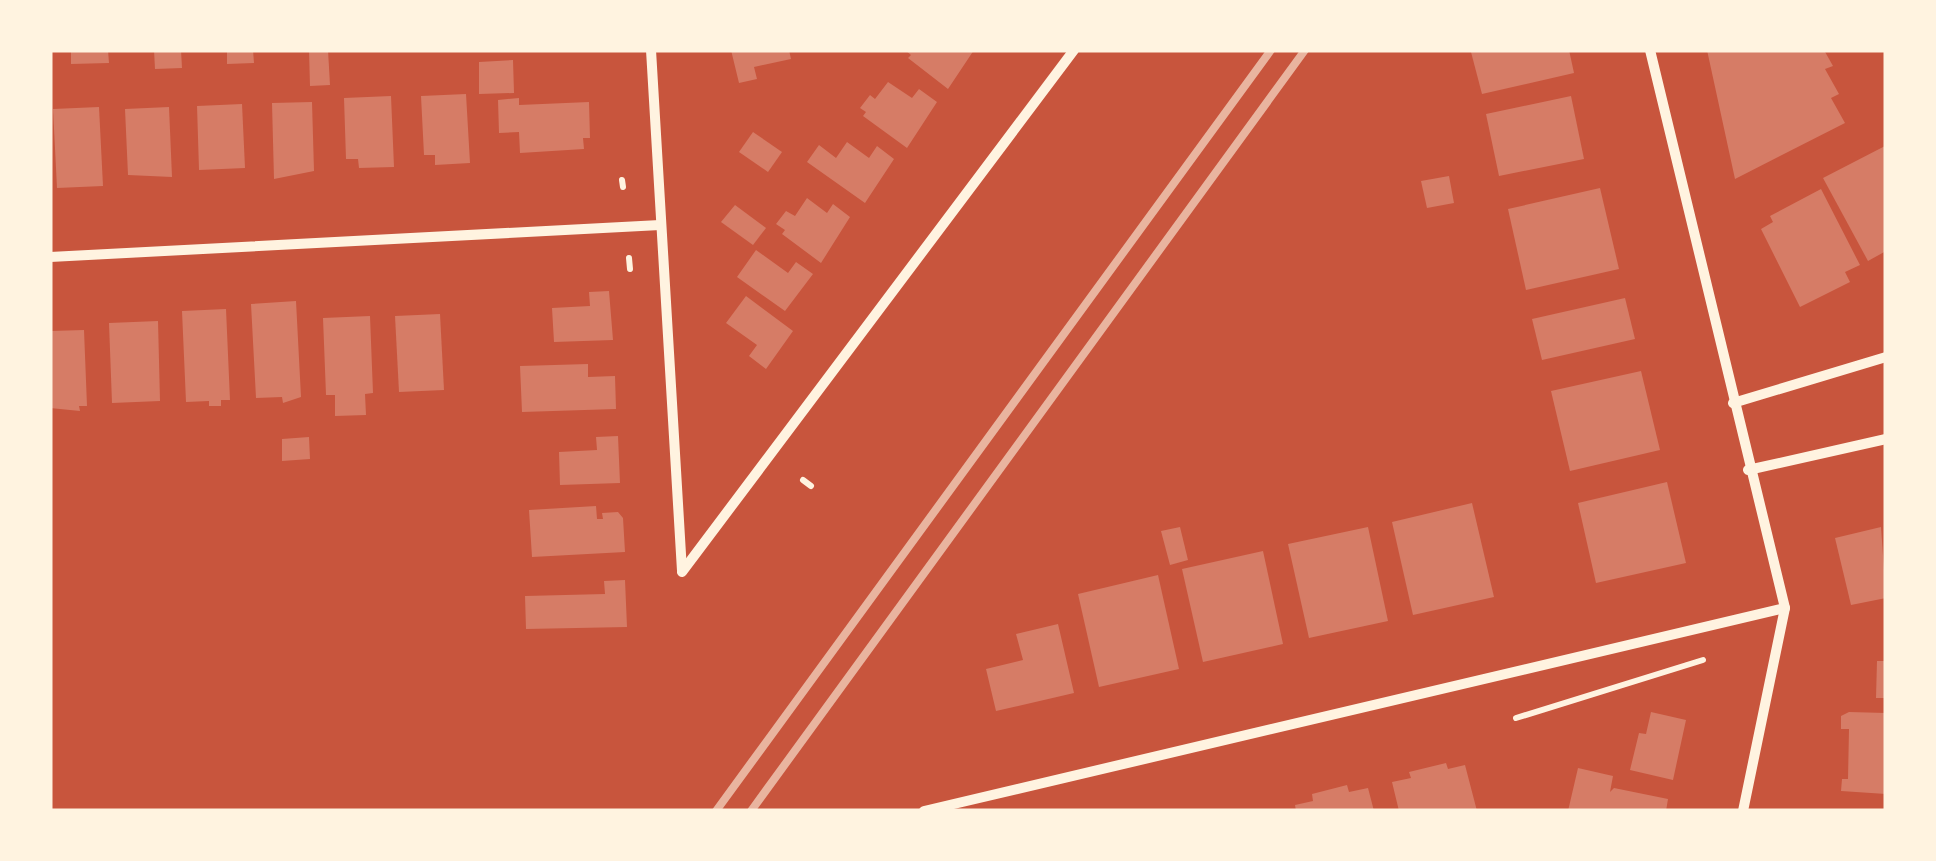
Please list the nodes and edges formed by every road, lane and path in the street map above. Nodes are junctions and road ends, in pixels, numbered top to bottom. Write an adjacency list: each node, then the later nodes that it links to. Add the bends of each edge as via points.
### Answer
1 (651, 50): 4 (street)
2 (1074, 50): 4 (street, via 682,572)
3 (1650, 50): 9 (street)
4 (660, 225): 5 (street)
5 (50, 256)
6 (629, 258): 7 (path)
7 (630, 269)
8 (1886, 357): 9 (street)
9 (1733, 403): 11 (street)
10 (1886, 440): 11 (street)
11 (1748, 470): 14 (street)
12 (803, 480): 13 (path)
13 (811, 486)
14 (1785, 608): 17 (street); 18 (street)
15 (1703, 660): 16 (path)
16 (1516, 718)
17 (924, 811)
18 (1743, 811)

